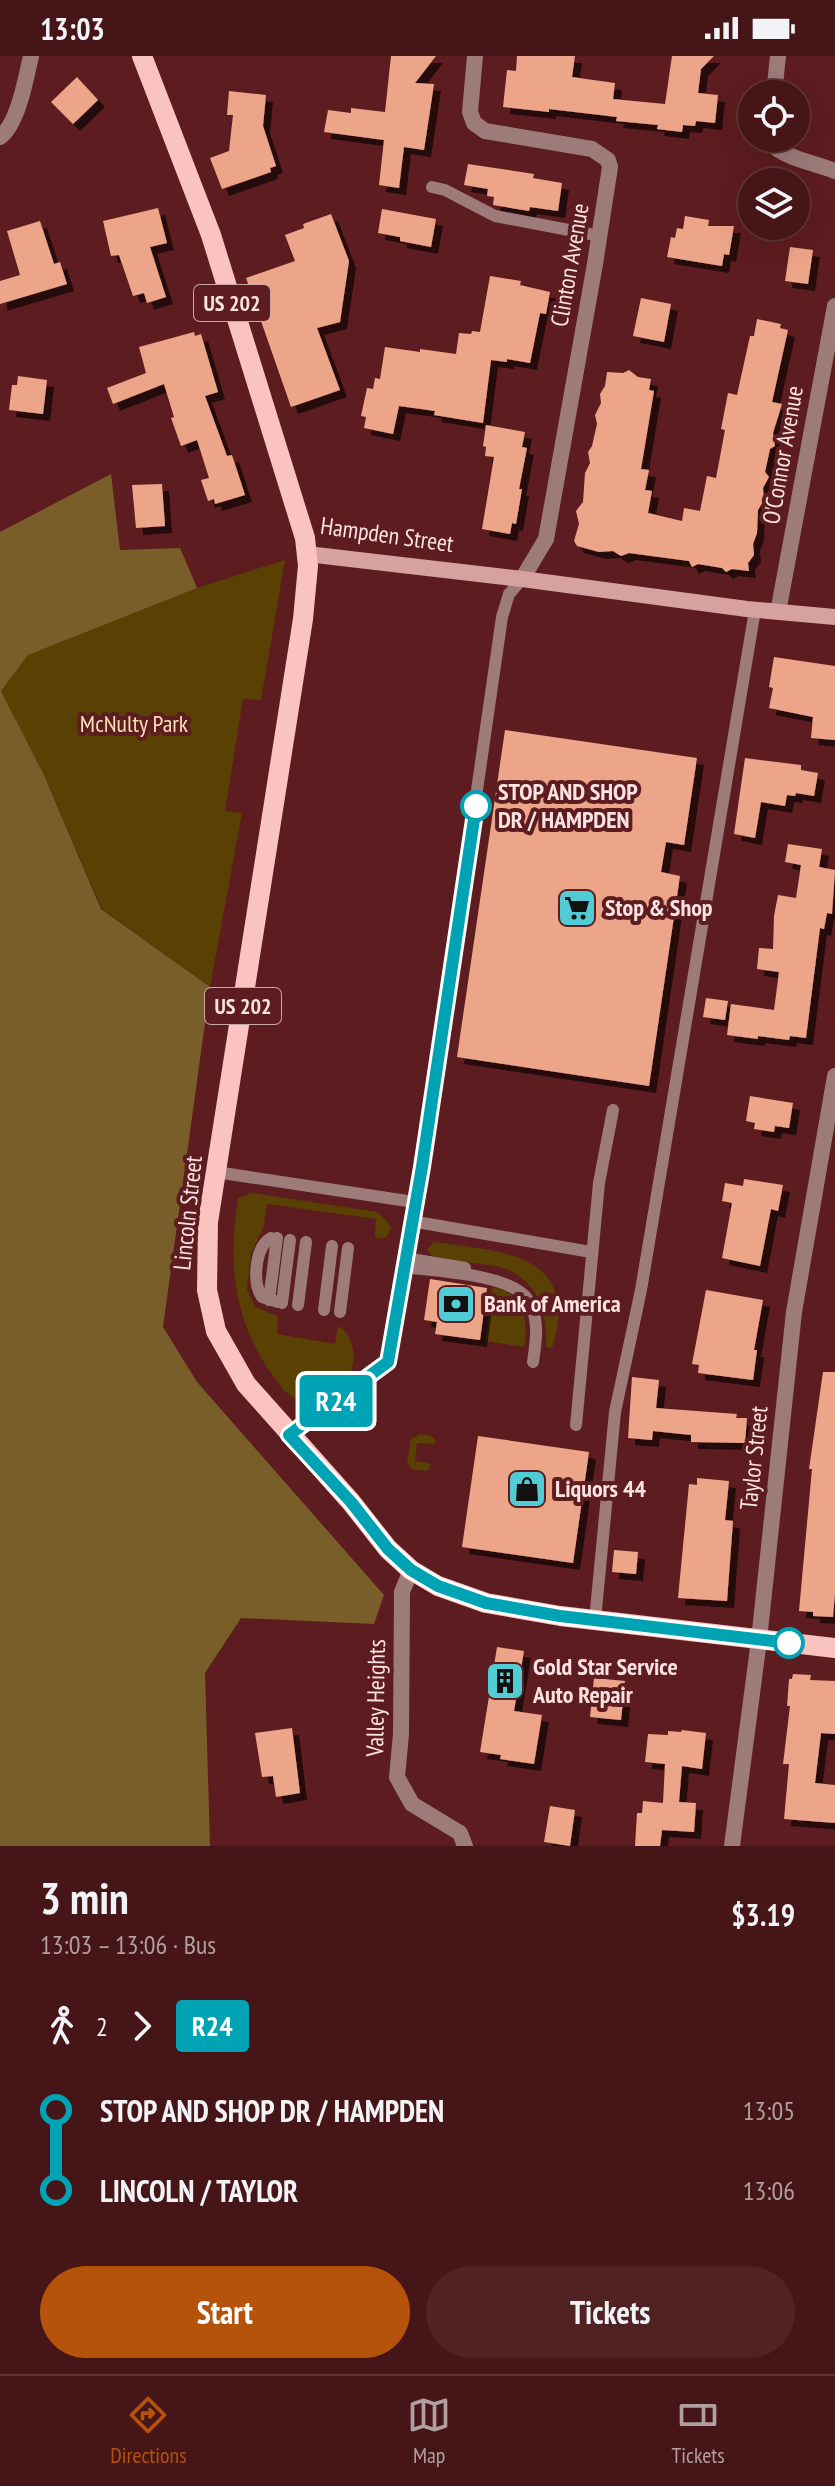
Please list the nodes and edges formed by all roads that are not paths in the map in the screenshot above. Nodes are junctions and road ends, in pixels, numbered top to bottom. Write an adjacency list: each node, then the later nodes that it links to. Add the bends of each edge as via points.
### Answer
1 (31, 56): 6 (street, via 8,132)
2 (142, 56): 12 (main road, Hampden Street / US 202, via 211,235)
3 (475, 56): 10 (street, Clinton Avenue, via 470,112 474,123 485,131 592,149 608,160)
4 (778, 56): 5 (street)
5 (775, 80)
6 (0, 137)
7 (778, 152): 8 (street)
8 (835, 171)
9 (432, 187): 10 (lane, via 495,216)
10 (600, 236): 13 (street, Clinton Avenue, via 546,539)
11 (835, 306): 15 (street, O'Connor Avenue)
12 (307, 554): 13 (main road, Hampden Street); 19 (main road, Lincoln Street / US 202, via 303,619)
13 (522, 579): 14 (main road, Hampden Street); 20 (lane, via 509,594 502,617)
14 (755, 610): 15 (main road, Hampden Street); 35 (lane, via 641,1290 615,1412)
15 (778, 612): 16 (main road, Hampden Street)
16 (835, 617)
17 (835, 1076): 36 (street, Taylor Street, via 794,1312)
18 (613, 1110): 26 (lane)
19 (216, 1172): 20 (lane); 33 (main road, Lincoln Street / US 202, via 208,1222 207,1290 216,1331 246,1384)
20 (414, 1202): 21 (lane)
21 (411, 1221): 26 (lane); 27 (lane)
22 (279, 1239): 22 (lane, via 261,1247 257,1282 258,1292 277,1302)
23 (306, 1242): 28 (lane)
24 (332, 1246): 29 (lane)
25 (348, 1248): 30 (lane)
26 (591, 1252): 32 (lane)
27 (405, 1262): 31 (lane, via 518,1289 534,1315); 33 (lane, via 388,1362)
28 (298, 1305)
29 (324, 1310)
30 (340, 1312)
31 (533, 1362)
32 (576, 1425)
33 (289, 1435): 34 (main road, Lincoln Street / US 202)
34 (411, 1570): 35 (main road, Lincoln Street / US 202, via 486,1603); 38 (street, Valley Heights, via 402,1592 397,1777 412,1804 460,1833)
35 (595, 1620): 36 (main road, Lincoln Street / US 202)
36 (759, 1640): 37 (main road, Lincoln Street / US 202); 39 (street, Taylor Street)
37 (835, 1648)
38 (465, 1846)
39 (732, 1846)

